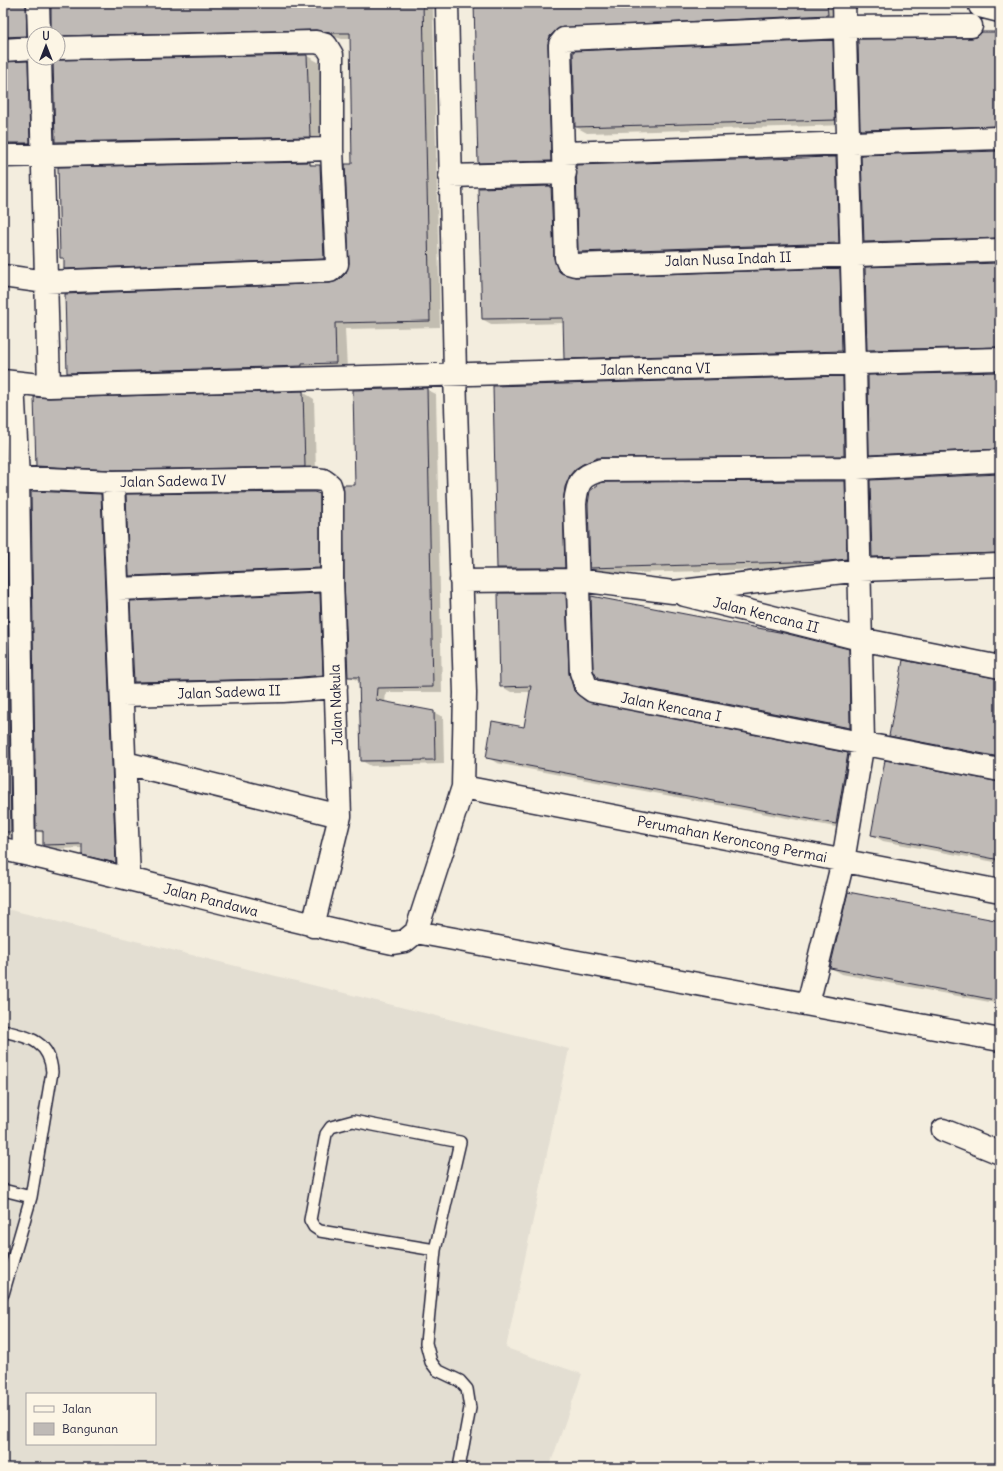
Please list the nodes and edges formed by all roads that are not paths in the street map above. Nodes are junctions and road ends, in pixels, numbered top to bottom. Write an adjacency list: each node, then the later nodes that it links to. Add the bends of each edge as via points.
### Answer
1 (38, 3): 6 (street)
2 (447, 3): 19 (street)
3 (844, 3): 8 (street)
4 (980, 3): 5 (street, via 980,6)
5 (1000, 11)
6 (39, 26)
7 (971, 26): 8 (street, Jalan Nusa Indah II)
8 (844, 27): 14 (street); 18 (street, Jalan Nusa Indah II, via 566,38 560,44)
9 (66, 48): 15 (street, via 323,44 330,49 332,55)
10 (26, 49): 11 (street)
11 (3, 50)
12 (40, 66): 16 (street)
13 (1000, 138): 14 (street)
14 (848, 144): 18 (street); 21 (street)
15 (332, 149): 16 (street); 23 (street, via 337,264 333,269)
16 (43, 154): 17 (street); 23 (street)
17 (3, 156)
18 (565, 163): 19 (street); 21 (street, Jalan Nusa Indah II, via 566,258 572,265)
19 (450, 176): 26 (street)
20 (1000, 250): 21 (street, Jalan Nusa Indah II)
21 (852, 254): 25 (street)
22 (3, 276): 23 (street)
23 (46, 282): 28 (street)
24 (1000, 359): 25 (street, Jalan Kencana VI)
25 (855, 364): 26 (street, Jalan Kencana VI); 30 (street)
26 (455, 374): 28 (street, Jalan Kencana VI); 38 (street)
27 (8, 382): 28 (street, Jalan Kencana VI); 31 (street)
28 (49, 386)
29 (1000, 461): 30 (street)
30 (857, 468): 35 (street); 37 (street, via 601,470 589,473 581,479 576,489)
31 (11, 478): 32 (street, Jalan Sadewa IV); 51 (street)
32 (113, 482): 33 (street, Jalan Sadewa IV, via 315,479); 39 (street)
33 (328, 482): 36 (street, Jalan Nakula, via 332,492)
34 (1000, 565): 35 (street)
35 (860, 570): 40 (street); 41 (street)
36 (332, 580): 39 (street); 43 (street, Jalan Nakula)
37 (579, 580): 38 (street); 40 (street); 45 (street, Jalan Kencana I, via 581,672 586,686 593,691)
38 (461, 581): 48 (street)
39 (118, 589): 44 (street)
40 (673, 592): 41 (street, Jalan Kencana II)
41 (860, 639): 42 (street, Jalan Kencana II); 45 (street)
42 (1000, 667)
43 (336, 686): 44 (street, Jalan Sadewa II, via 283,691); 49 (street, Jalan Nakula)
44 (122, 695): 46 (street)
45 (863, 742): 47 (street, Jalan Kencana I); 52 (street)
46 (125, 763): 49 (street); 53 (street)
47 (1000, 770)
48 (463, 788): 52 (street, Perumahan Keroncong Permai); 56 (street)
49 (340, 816): 55 (street, Jalan Nakula)
50 (3, 849): 51 (street, Jalan Pandawa)
51 (24, 854): 53 (street, Jalan Pandawa)
52 (843, 861): 54 (street, Perumahan Keroncong Permai); 57 (street)
53 (129, 879): 55 (street, Jalan Pandawa)
54 (1000, 891)
55 (313, 926): 56 (street, Jalan Pandawa, via 393,943 405,941)
56 (416, 932): 57 (street)
57 (808, 1004): 59 (street)
58 (3, 1031): 63 (lane, via 38,1043 51,1061 52,1072)
59 (1000, 1040)
60 (943, 1130): 61 (street)
61 (1000, 1153)
62 (3, 1190): 63 (lane)
63 (31, 1197): 65 (lane)
64 (435, 1250): 64 (lane, via 460,1142 353,1121 331,1127 326,1134 310,1220 314,1227 320,1231); 66 (lane, via 426,1343 431,1362 438,1370 460,1381 467,1389 470,1408)
65 (3, 1294)
66 (459, 1468)

